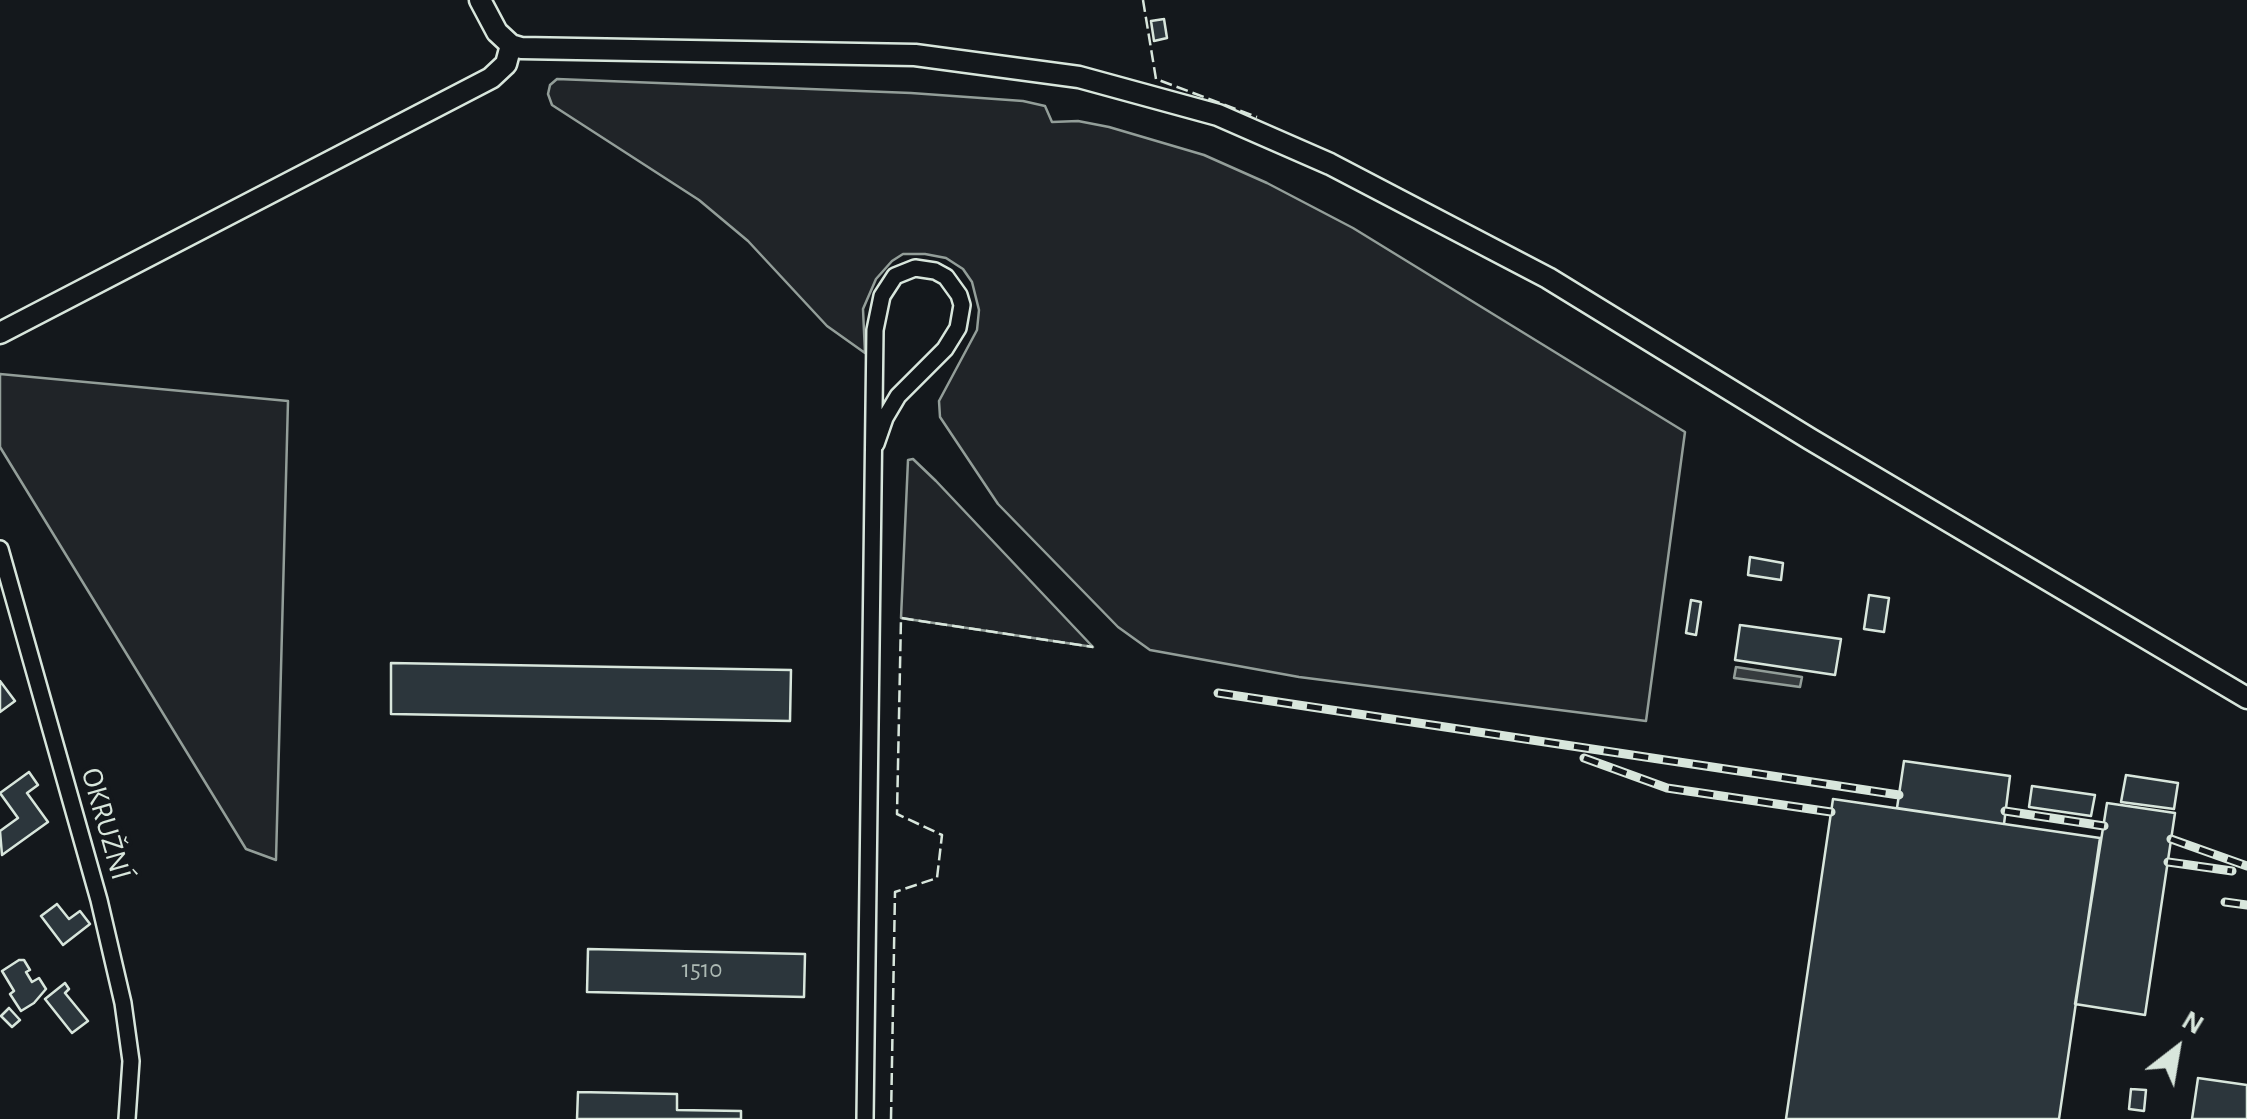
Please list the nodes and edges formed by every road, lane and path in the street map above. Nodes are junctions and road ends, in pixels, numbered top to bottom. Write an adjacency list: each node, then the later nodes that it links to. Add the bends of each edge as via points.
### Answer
1 (480, 0): 2 (street)
2 (511, 45): 3 (street, via 506,64 491,78); 8 (street, via 915,55 1079,78 1218,115 1319,158 1548,278)
3 (0, 333)
4 (876, 444): 4 (street, via 898,396 958,328 959,295 935,271 904,271 882,296 875,330); 10 (street)
5 (0, 549): 6 (street, OKRUŽNÍ)
6 (16, 604): 7 (street); 9 (street, OKRUŽNÍ, via 123,1003 131,1061)
7 (0, 612)
8 (2247, 698)
9 (127, 1119)
10 (866, 1119)

